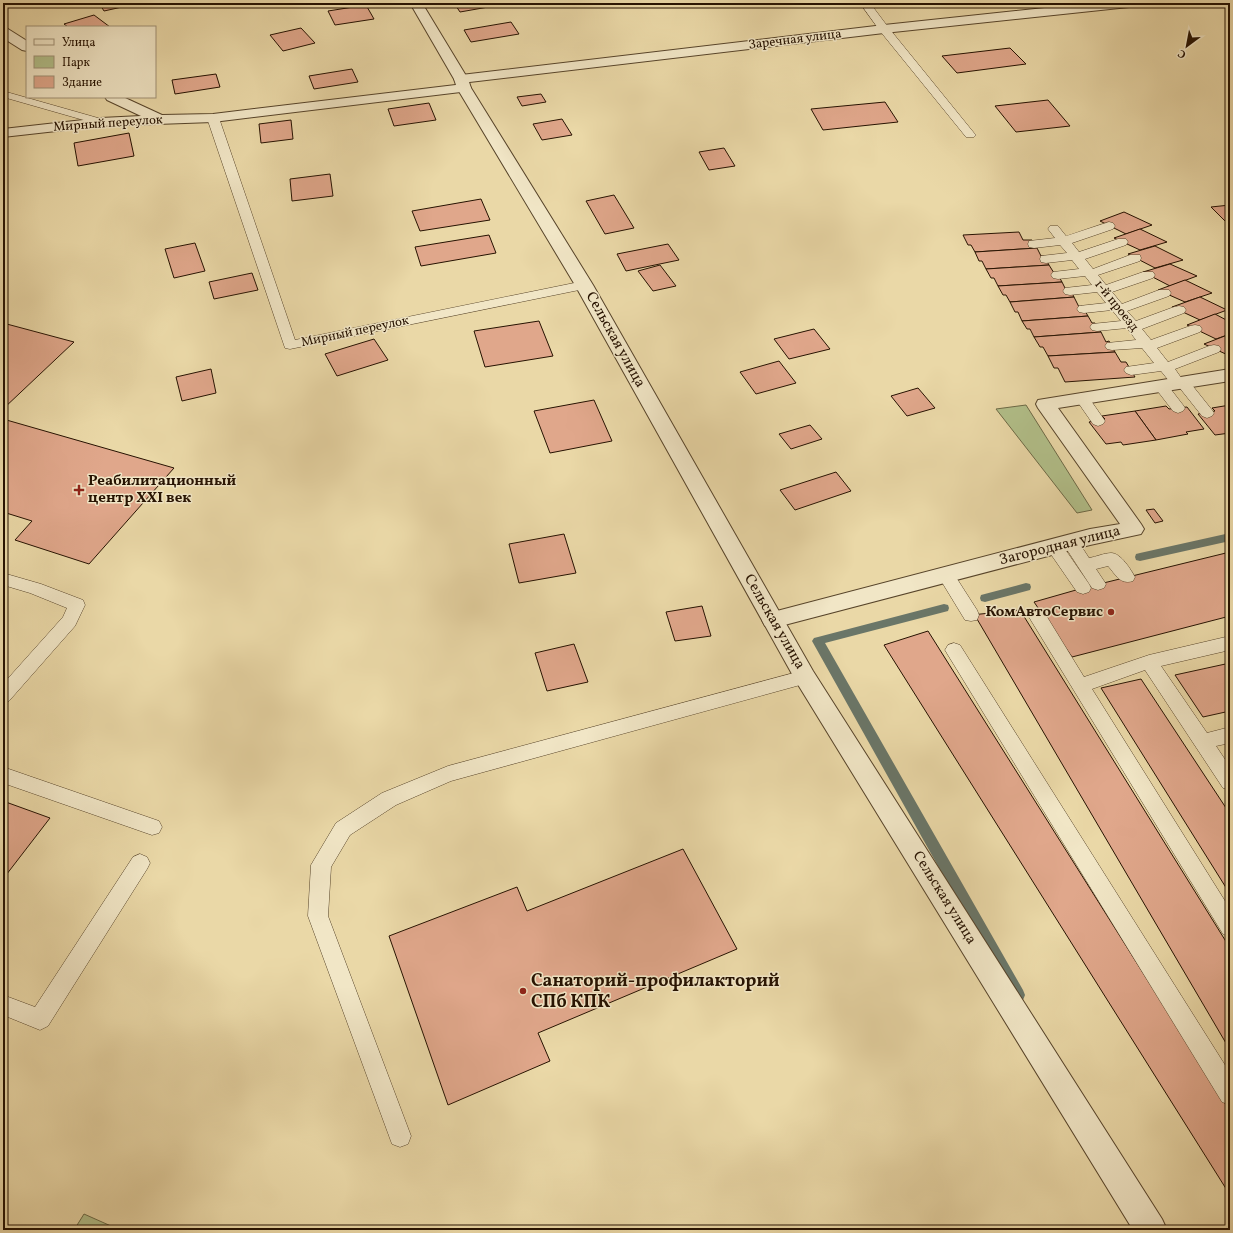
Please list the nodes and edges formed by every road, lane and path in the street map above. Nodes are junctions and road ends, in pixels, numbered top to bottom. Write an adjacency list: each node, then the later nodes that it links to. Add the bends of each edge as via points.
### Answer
1 (416, 3): 7 (street, Сельская улица)
2 (865, 3): 4 (lane)
3 (1129, 3): 4 (street, Заречная улица)
4 (884, 29): 7 (street, Заречная улица); 14 (lane)
5 (3, 32): 6 (street)
6 (26, 46)
7 (463, 84): 10 (street, Мирный переулок); 26 (street, Сельская улица)
8 (3, 94): 12 (lane)
9 (114, 98): 11 (street)
10 (213, 118): 11 (street, Мирный переулок); 26 (lane, Мирный переулок, via 290,345)
11 (161, 120): 12 (street, Мирный переулок)
12 (101, 122): 13 (street, Мирный переулок)
13 (3, 133)
14 (970, 135)
15 (1109, 226): 17 (lane)
16 (1054, 229): 17 (lane, 1-й проезд)
17 (1064, 241): 19 (lane); 20 (lane, 1-й проезд)
18 (1122, 242): 20 (lane)
19 (1034, 244)
20 (1076, 257): 22 (lane); 23 (lane, 1-й проезд)
21 (1135, 258): 23 (lane)
22 (1046, 259)
23 (1089, 273): 24 (lane); 27 (lane, 1-й проезд)
24 (1058, 275)
25 (1148, 275): 27 (lane)
26 (584, 284): 54 (street, Сельская улица)
27 (1102, 289): 28 (lane); 30 (lane, 1-й проезд)
28 (1070, 291)
29 (1164, 293): 30 (lane)
30 (1117, 308): 31 (lane); 33 (lane, 1-й проезд)
31 (1084, 309)
32 (1179, 310): 33 (lane)
33 (1131, 326): 34 (lane); 36 (lane, 1-й проезд)
34 (1098, 327)
35 (1195, 329): 36 (lane)
36 (1147, 345): 37 (lane); 39 (lane, 1-й проезд)
37 (1112, 346)
38 (1214, 349): 39 (lane)
39 (1165, 367): 40 (lane); 42 (lane, 1-й проезд)
40 (1131, 370)
41 (1230, 375): 42 (street, Загородная улица)
42 (1174, 384): 43 (street, Загородная улица); 44 (lane); 45 (lane)
43 (1082, 398): 46 (lane); 47 (street, Загородная улица, via 1045,404 1134,529)
44 (1178, 408)
45 (1207, 413)
46 (1098, 421)
47 (1062, 544): 48 (lane); 48 (lane, via 1091,586); 49 (street, Загородная улица)
48 (1086, 565): 50 (lane, via 1112,559)
49 (946, 575): 52 (lane); 54 (street, Загородная улица)
50 (1126, 577)
51 (3, 578): 60 (lane, via 77,605 69,621)
52 (971, 615)
53 (1038, 617): 59 (lane)
54 (773, 620): 58 (street, Сельская улица)
55 (1230, 644): 57 (lane)
56 (954, 650): 69 (lane)
57 (1149, 662): 59 (lane); 62 (lane)
58 (805, 677): 70 (lane, via 448,774 388,799 343,829 321,865 318,916); 71 (street, Сельская улица)
59 (1081, 685): 67 (lane)
60 (3, 696)
61 (1230, 735): 62 (lane)
62 (1202, 741): 64 (lane)
63 (3, 775): 65 (lane)
64 (1230, 782)
65 (152, 826)
66 (140, 863): 68 (lane, via 40,1019)
67 (1230, 927)
68 (3, 1006)
69 (1230, 1094)
70 (400, 1136)
71 (1151, 1230)

